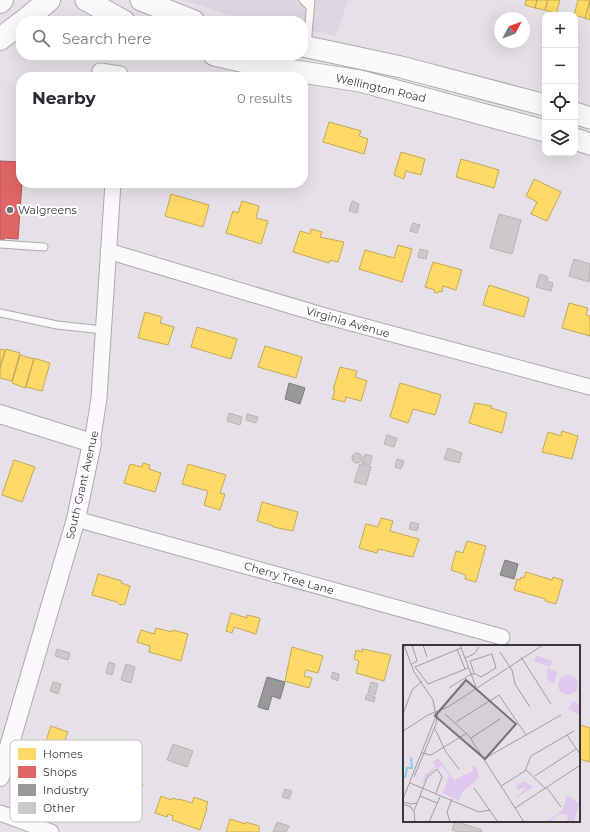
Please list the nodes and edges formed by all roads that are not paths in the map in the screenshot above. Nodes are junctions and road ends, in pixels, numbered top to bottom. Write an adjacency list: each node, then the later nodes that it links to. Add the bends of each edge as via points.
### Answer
1 (49, 0): 6 (main road)
2 (86, 0): 7 (main road)
3 (141, 0): 8 (main road)
4 (303, 0): 5 (lane)
5 (310, 3): 10 (lane)
6 (30, 16)
7 (115, 16)
8 (181, 16)
9 (16, 27): 11 (main road)
10 (308, 27)
11 (0, 40)
12 (308, 47): 18 (main road, via 401,67)
13 (236, 60): 16 (main road, Wellington Road)
14 (100, 71): 15 (street)
15 (107, 72)
16 (302, 72)
17 (308, 73): 21 (main road, Wellington Road, via 360,81)
18 (542, 104)
19 (578, 114): 20 (main road)
20 (590, 118)
21 (542, 130)
22 (578, 140): 23 (main road)
23 (590, 144)
24 (113, 188): 27 (street, South Grant Avenue)
25 (0, 244): 26 (lane)
26 (44, 247)
27 (108, 251): 29 (street, South Grant Avenue); 30 (street, Virginia Avenue, via 325,316)
28 (0, 313): 29 (lane, via 58,325)
29 (103, 330): 32 (street, South Grant Avenue)
30 (590, 387)
31 (0, 414): 32 (street)
32 (92, 443): 33 (street, South Grant Avenue)
33 (76, 519): 34 (street, Cherry Tree Lane); 35 (street, South Grant Avenue)
34 (502, 637)
35 (11, 740)
36 (10, 743): 37 (street, South Grant Avenue)
37 (0, 777)
38 (0, 813): 39 (street)
39 (10, 817)
40 (24, 822): 41 (street)
41 (51, 832)

